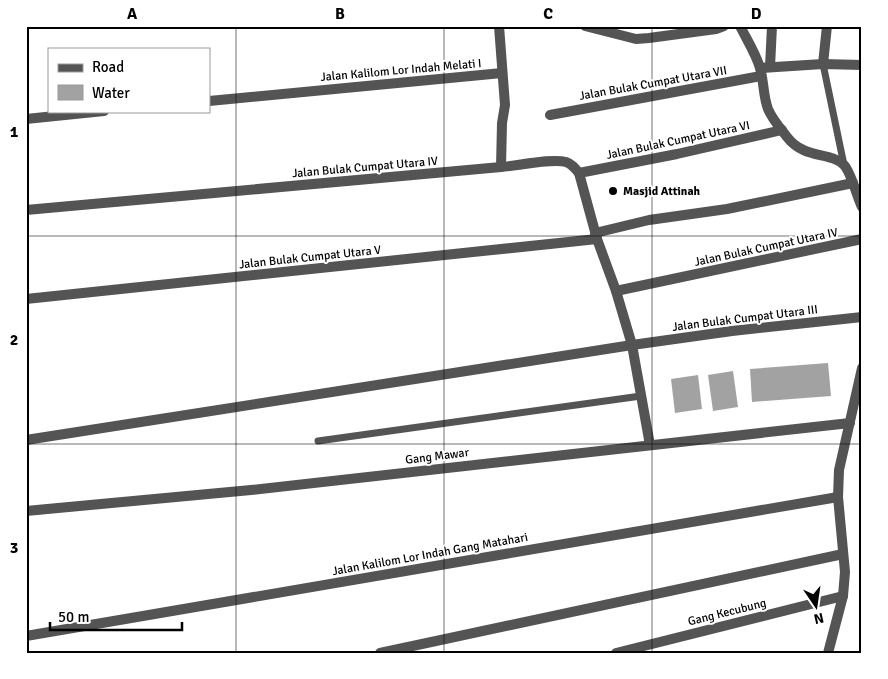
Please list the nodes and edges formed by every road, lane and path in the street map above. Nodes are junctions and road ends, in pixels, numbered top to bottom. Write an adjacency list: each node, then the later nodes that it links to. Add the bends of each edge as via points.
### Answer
1 (499, 26): 10 (street)
2 (585, 26): 3 (street, via 636,39)
3 (724, 26)
4 (740, 26): 9 (street)
5 (772, 26): 9 (street)
6 (827, 26): 7 (street)
7 (823, 64): 8 (street, Jalan Bulak Cumpat Utara VII); 9 (street, Jalan Bulak Cumpat Utara VII); 16 (lane)
8 (862, 65)
9 (764, 70): 13 (street, Jalan Bulak Cumpat Utara VII); 15 (street, via 768,109)
10 (502, 73): 11 (street, Jalan Kalilom Lor Indah Melati I); 17 (street, via 505,105)
11 (210, 101)
12 (94, 112): 14 (street)
13 (550, 115)
14 (26, 119)
15 (782, 130): 16 (street, via 797,147); 18 (street, Jalan Bulak Cumpat Utara VI, via 728,144)
16 (844, 165): 19 (street)
17 (501, 168): 18 (street, Jalan Bulak Cumpat Utara IV, via 556,161 566,162); 21 (street, Jalan Bulak Cumpat Utara IV)
18 (578, 173): 22 (street)
19 (853, 183): 20 (street); 22 (street, Jalan Bulak Cumpat Utara V, via 727,209 649,220)
20 (862, 207)
21 (26, 210)
22 (596, 236): 24 (street); 25 (street, Jalan Bulak Cumpat Utara V)
23 (862, 240): 24 (street, Jalan Bulak Cumpat Utara IV)
24 (616, 291): 27 (street)
25 (26, 299)
26 (862, 317): 27 (street, Jalan Bulak Cumpat Utara III)
27 (632, 345): 29 (street); 31 (street, Jalan Bulak Cumpat Utara III)
28 (862, 368): 30 (street)
29 (641, 396): 32 (lane); 33 (street)
30 (850, 423): 33 (street, Gang Mawar); 34 (street)
31 (26, 440)
32 (318, 441)
33 (650, 445): 35 (street, Gang Mawar, via 251,490)
34 (838, 496): 36 (street); 38 (street, Jalan Kalilom Lor Indah Gang Matahari)
35 (26, 511)
36 (843, 554): 37 (street); 39 (street)
37 (844, 596): 40 (street, Gang Kecubung); 41 (street)
38 (26, 636)
39 (380, 653)
40 (616, 653)
41 (828, 653)

